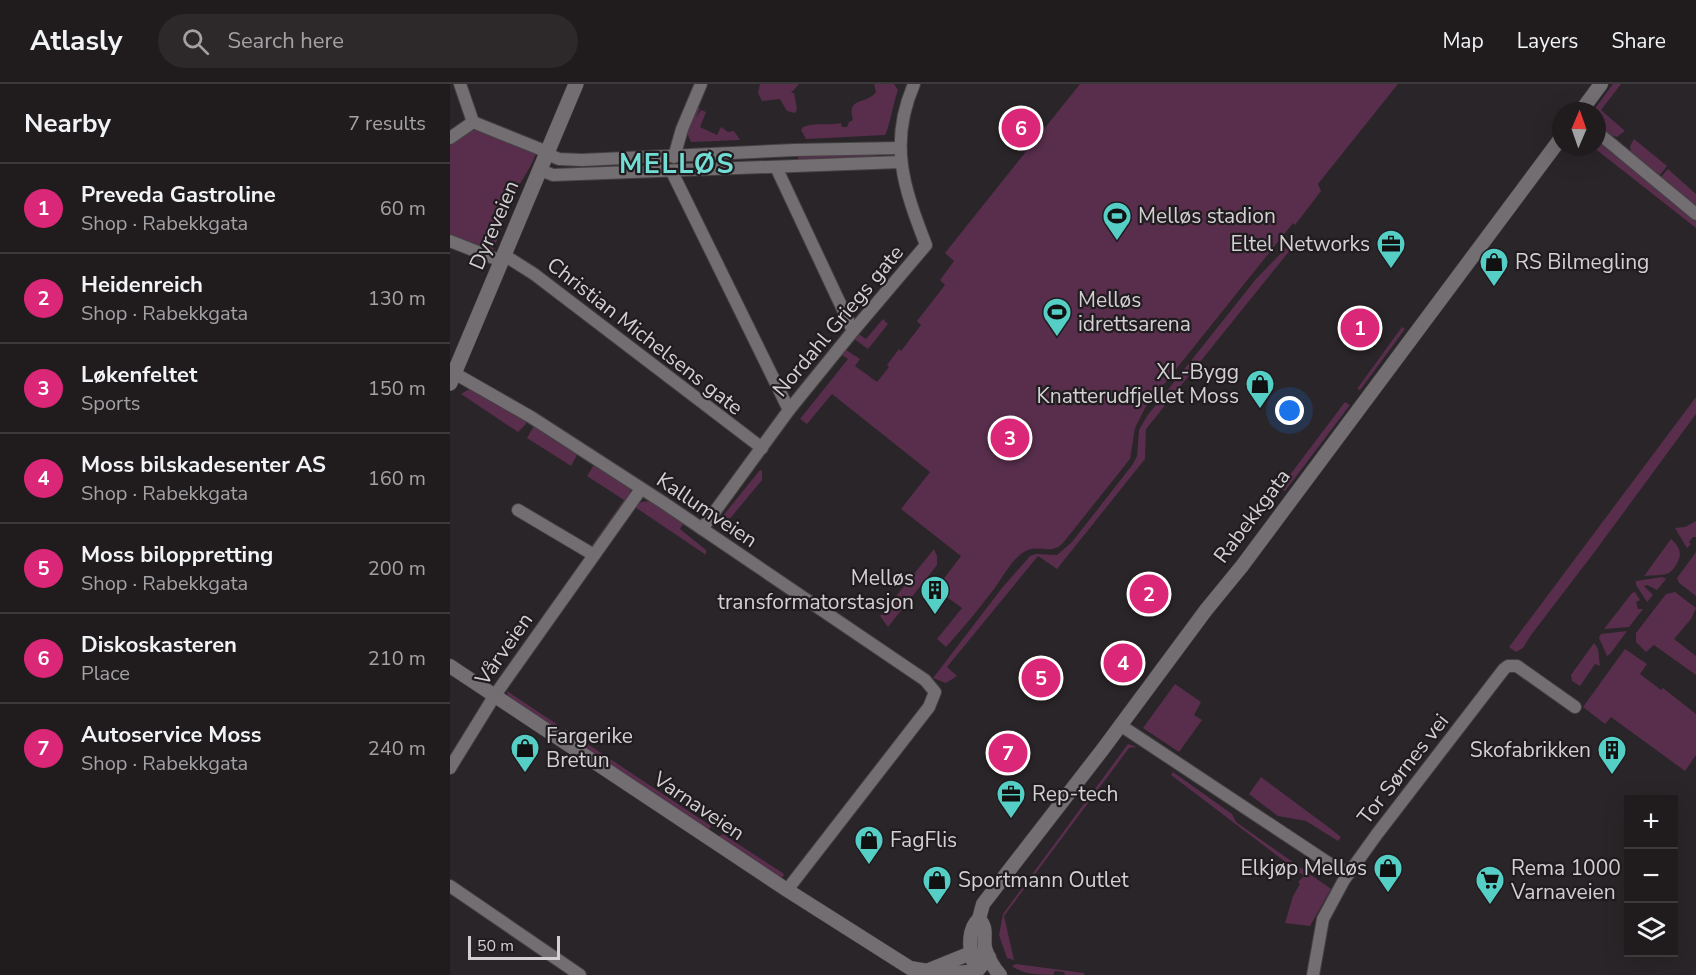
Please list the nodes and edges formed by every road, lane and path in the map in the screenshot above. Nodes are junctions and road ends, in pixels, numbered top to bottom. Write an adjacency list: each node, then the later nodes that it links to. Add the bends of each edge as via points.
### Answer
1 (460, 84): 7 (street)
2 (576, 84): 12 (main road, Dyreveien)
3 (701, 84): 13 (street)
4 (914, 84): 10 (street, Nordahl Griegs gate)
5 (1600, 84): 6 (street)
6 (1587, 102)
7 (473, 122): 8 (street); 12 (street)
8 (450, 138)
9 (1606, 139): 18 (street)
10 (899, 148): 13 (street); 14 (street, Nordahl Griegs gate)
11 (1552, 150): 32 (street, Rabekkgata)
12 (544, 152): 13 (street, via 559,159 582,160); 16 (main road, Dyreveien)
13 (674, 157)
14 (900, 162): 15 (street); 21 (street, Nordahl Griegs gate, via 910,204 926,245)
15 (776, 167): 17 (street); 21 (street)
16 (540, 170): 17 (street, via 553,176); 20 (main road, Dyreveien)
17 (672, 172): 23 (street)
18 (1696, 214)
19 (450, 241): 20 (street, Christian Michelsens gate)
20 (502, 258): 22 (main road, Dyreveien); 24 (street, Christian Michelsens gate, via 534,274)
21 (853, 331): 23 (street, Nordahl Griegs gate)
22 (451, 378): 25 (street, Kallumveien, via 531,417)
23 (789, 410): 24 (street, Nordahl Griegs gate)
24 (762, 448): 27 (street, Nordahl Griegs gate)
25 (641, 489): 27 (street, Kallumveien); 28 (street, Vårveien)
26 (518, 510): 28 (street)
27 (702, 529): 36 (street, Kallumveien, via 925,680 935,692 929,707)
28 (594, 555): 30 (street, Vårveien)
29 (450, 666): 30 (street, Varnaveien)
30 (495, 695): 33 (street, Vårveien); 36 (street, Varnaveien)
31 (1575, 707): 34 (street, Tor Sørnes vei, via 1517,666 1508,666)
32 (1120, 725): 34 (street); 37 (street, Rabekkgata, via 983,904)
33 (450, 768)
34 (1349, 873): 44 (street, Tor Sørnes vei, via 1323,919)
35 (450, 886): 42 (street)
36 (787, 890): 40 (street, Varnaveien, via 910,968)
37 (979, 919): 38 (street, via 972,925); 39 (street, via 985,926)
38 (971, 953): 39 (street); 40 (street); 41 (street)
39 (988, 957): 41 (street); 43 (street)
40 (930, 973): 41 (street, Varnaveien)
41 (979, 973)
42 (580, 975)
43 (999, 975)
44 (1313, 975)

